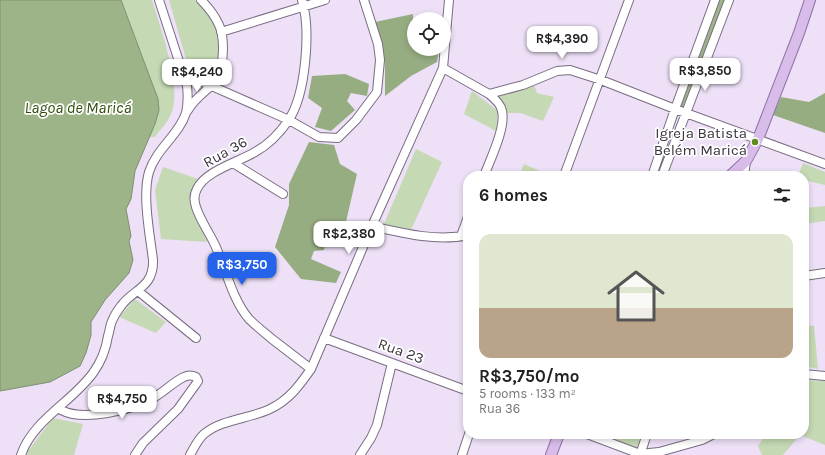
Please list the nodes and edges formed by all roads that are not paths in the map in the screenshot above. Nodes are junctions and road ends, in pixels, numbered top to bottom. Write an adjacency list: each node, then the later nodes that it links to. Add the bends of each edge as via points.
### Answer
1 (159, 0): 13 (street)
2 (201, 0): 11 (street, via 219,25)
3 (325, 0): 10 (street)
4 (364, 0): 19 (street, via 378,44 380,60 376,92 356,120 338,138 319,137)
5 (449, 0): 12 (street)
6 (629, 0): 14 (street)
7 (715, 0): 17 (street)
8 (729, 0): 17 (street)
9 (810, 0): 20 (main road)
10 (304, 4): 11 (street); 19 (street, Rua 36, via 305,64 298,99)
11 (221, 32): 15 (street, via 223,63)
12 (442, 68): 16 (street); 31 (street)
13 (182, 73): 15 (street); 18 (street, via 187,86)
14 (600, 80): 16 (street, via 570,70 557,70 523,85); 17 (street); 25 (street)
15 (210, 86): 18 (street, via 191,105); 19 (street)
16 (489, 94): 24 (street, via 499,104 503,119 500,136)
17 (680, 111): 20 (street); 26 (street); 27 (street)
18 (186, 114): 35 (street, via 158,153 147,178 146,196 153,265 148,279)
19 (289, 120): 22 (street, Rua 36, via 261,149)
20 (758, 139): 21 (main road); 23 (street)
21 (746, 161): 28 (main road); 29 (street)
22 (233, 163): 30 (street); 39 (street, Rua 36, via 201,182 196,194 196,207 239,304 250,320)
23 (825, 164)
24 (486, 171)
25 (566, 171)
26 (654, 171)
27 (663, 171)
28 (735, 171)
29 (745, 171)
30 (283, 194)
31 (372, 226): 32 (street, via 429,236); 37 (street)
32 (463, 236)
33 (825, 272): 34 (street)
34 (809, 275)
35 (138, 291): 36 (street); 43 (street, via 122,304 113,317 106,347 93,373)
36 (196, 338)
37 (324, 338): 38 (street, Rua 23); 39 (street)
38 (392, 364): 42 (street, Rua 23); 53 (street, via 376,425)
39 (311, 369): 52 (street, via 287,399 270,410 216,427 203,435)
40 (809, 374): 41 (street)
41 (825, 376)
42 (463, 389)
43 (60, 408): 50 (street, via 35,431); 51 (street, via 66,413 75,414 116,412 152,399 184,377 196,377 198,382 178,409 143,443)
44 (467, 439): 54 (street)
45 (557, 439): 55 (main road)
46 (600, 439): 49 (street)
47 (645, 439): 49 (street)
48 (704, 439): 49 (street, via 659,452)
49 (640, 454)
50 (21, 455)
51 (135, 455)
52 (190, 455)
53 (360, 455)
54 (462, 455)
55 (551, 455)

